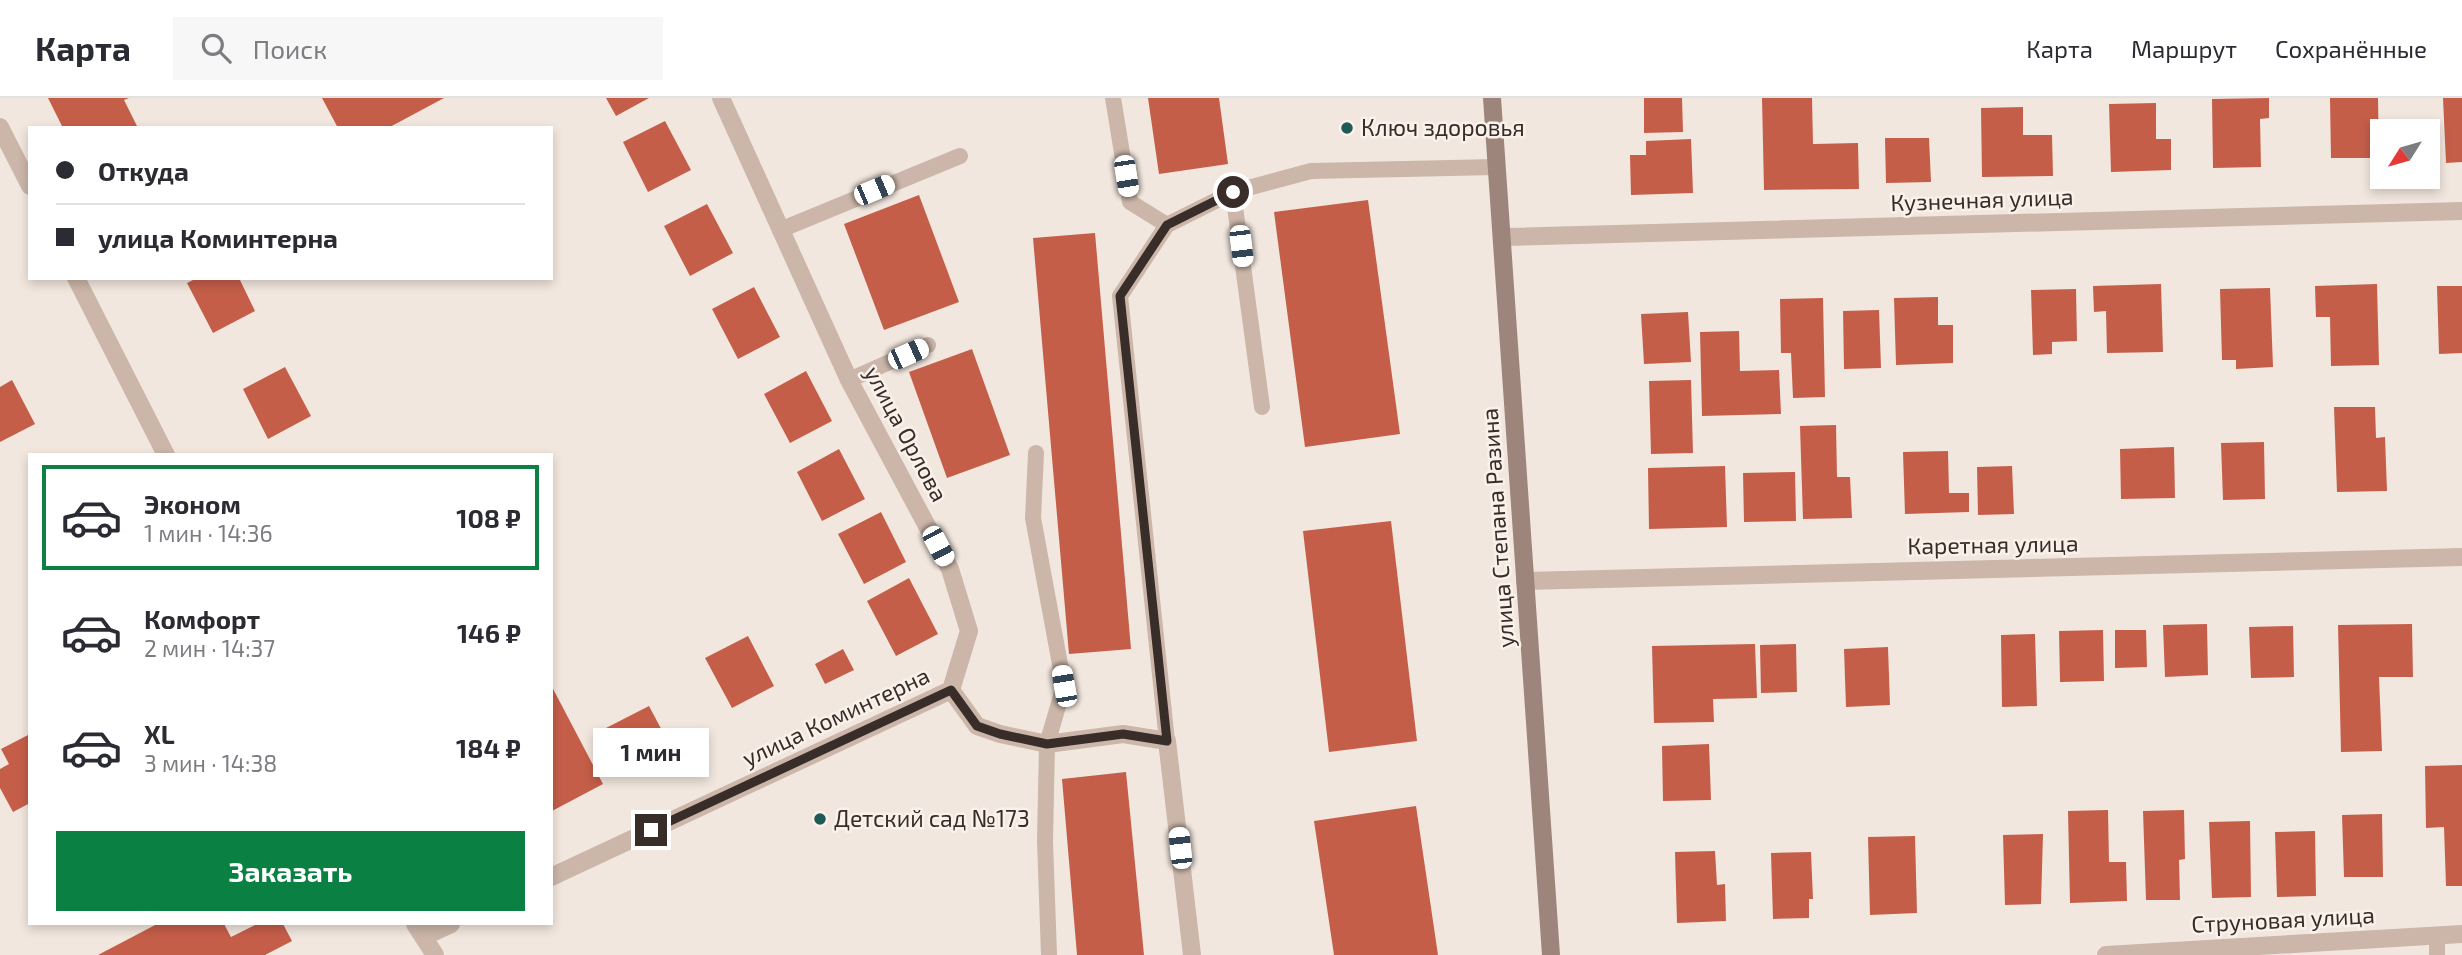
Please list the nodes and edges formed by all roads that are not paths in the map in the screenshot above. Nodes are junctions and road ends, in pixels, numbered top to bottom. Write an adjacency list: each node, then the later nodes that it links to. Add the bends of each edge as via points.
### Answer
1 (721, 98): 11 (street, улица Орлова)
2 (1113, 98): 10 (lane, via 1130,202)
3 (1492, 98): 6 (main road, улица Степана Разина)
4 (0, 127): 7 (street)
5 (960, 156): 11 (lane)
6 (1496, 167): 8 (lane, via 1311,171); 12 (main road, улица Степана Разина)
7 (28, 182)
8 (1233, 192): 10 (lane); 16 (lane)
9 (2462, 211): 12 (street, Кузнечная улица)
10 (1167, 225): 22 (lane, via 1120,296)
11 (780, 230): 15 (street, улица Орлова)
12 (1504, 237): 20 (main road, улица Степана Разина)
13 (77, 280): 17 (street)
14 (928, 345): 15 (lane)
15 (849, 380): 21 (street, улица Орлова, via 950,569 969,631)
16 (1262, 407)
17 (165, 453)
18 (1037, 453): 23 (lane, via 1033,517 1064,686)
19 (2462, 557): 20 (street, Каретная улица)
20 (1525, 582): 32 (main road, улица Степана Разина)
21 (951, 690): 23 (street, via 977,726); 24 (street, улица Коминтерна)
22 (1167, 741): 23 (street, via 1123,734); 31 (street)
23 (1047, 744): 30 (lane)
24 (553, 876)
25 (447, 925): 26 (street)
26 (419, 931): 29 (street)
27 (2462, 934): 28 (street, Струновая улица)
28 (2437, 935): 33 (street, Струновая улица); 34 (lane)
29 (435, 955)
30 (1049, 955)
31 (1192, 955)
32 (1552, 955)
33 (2106, 955)
34 (2437, 955)

